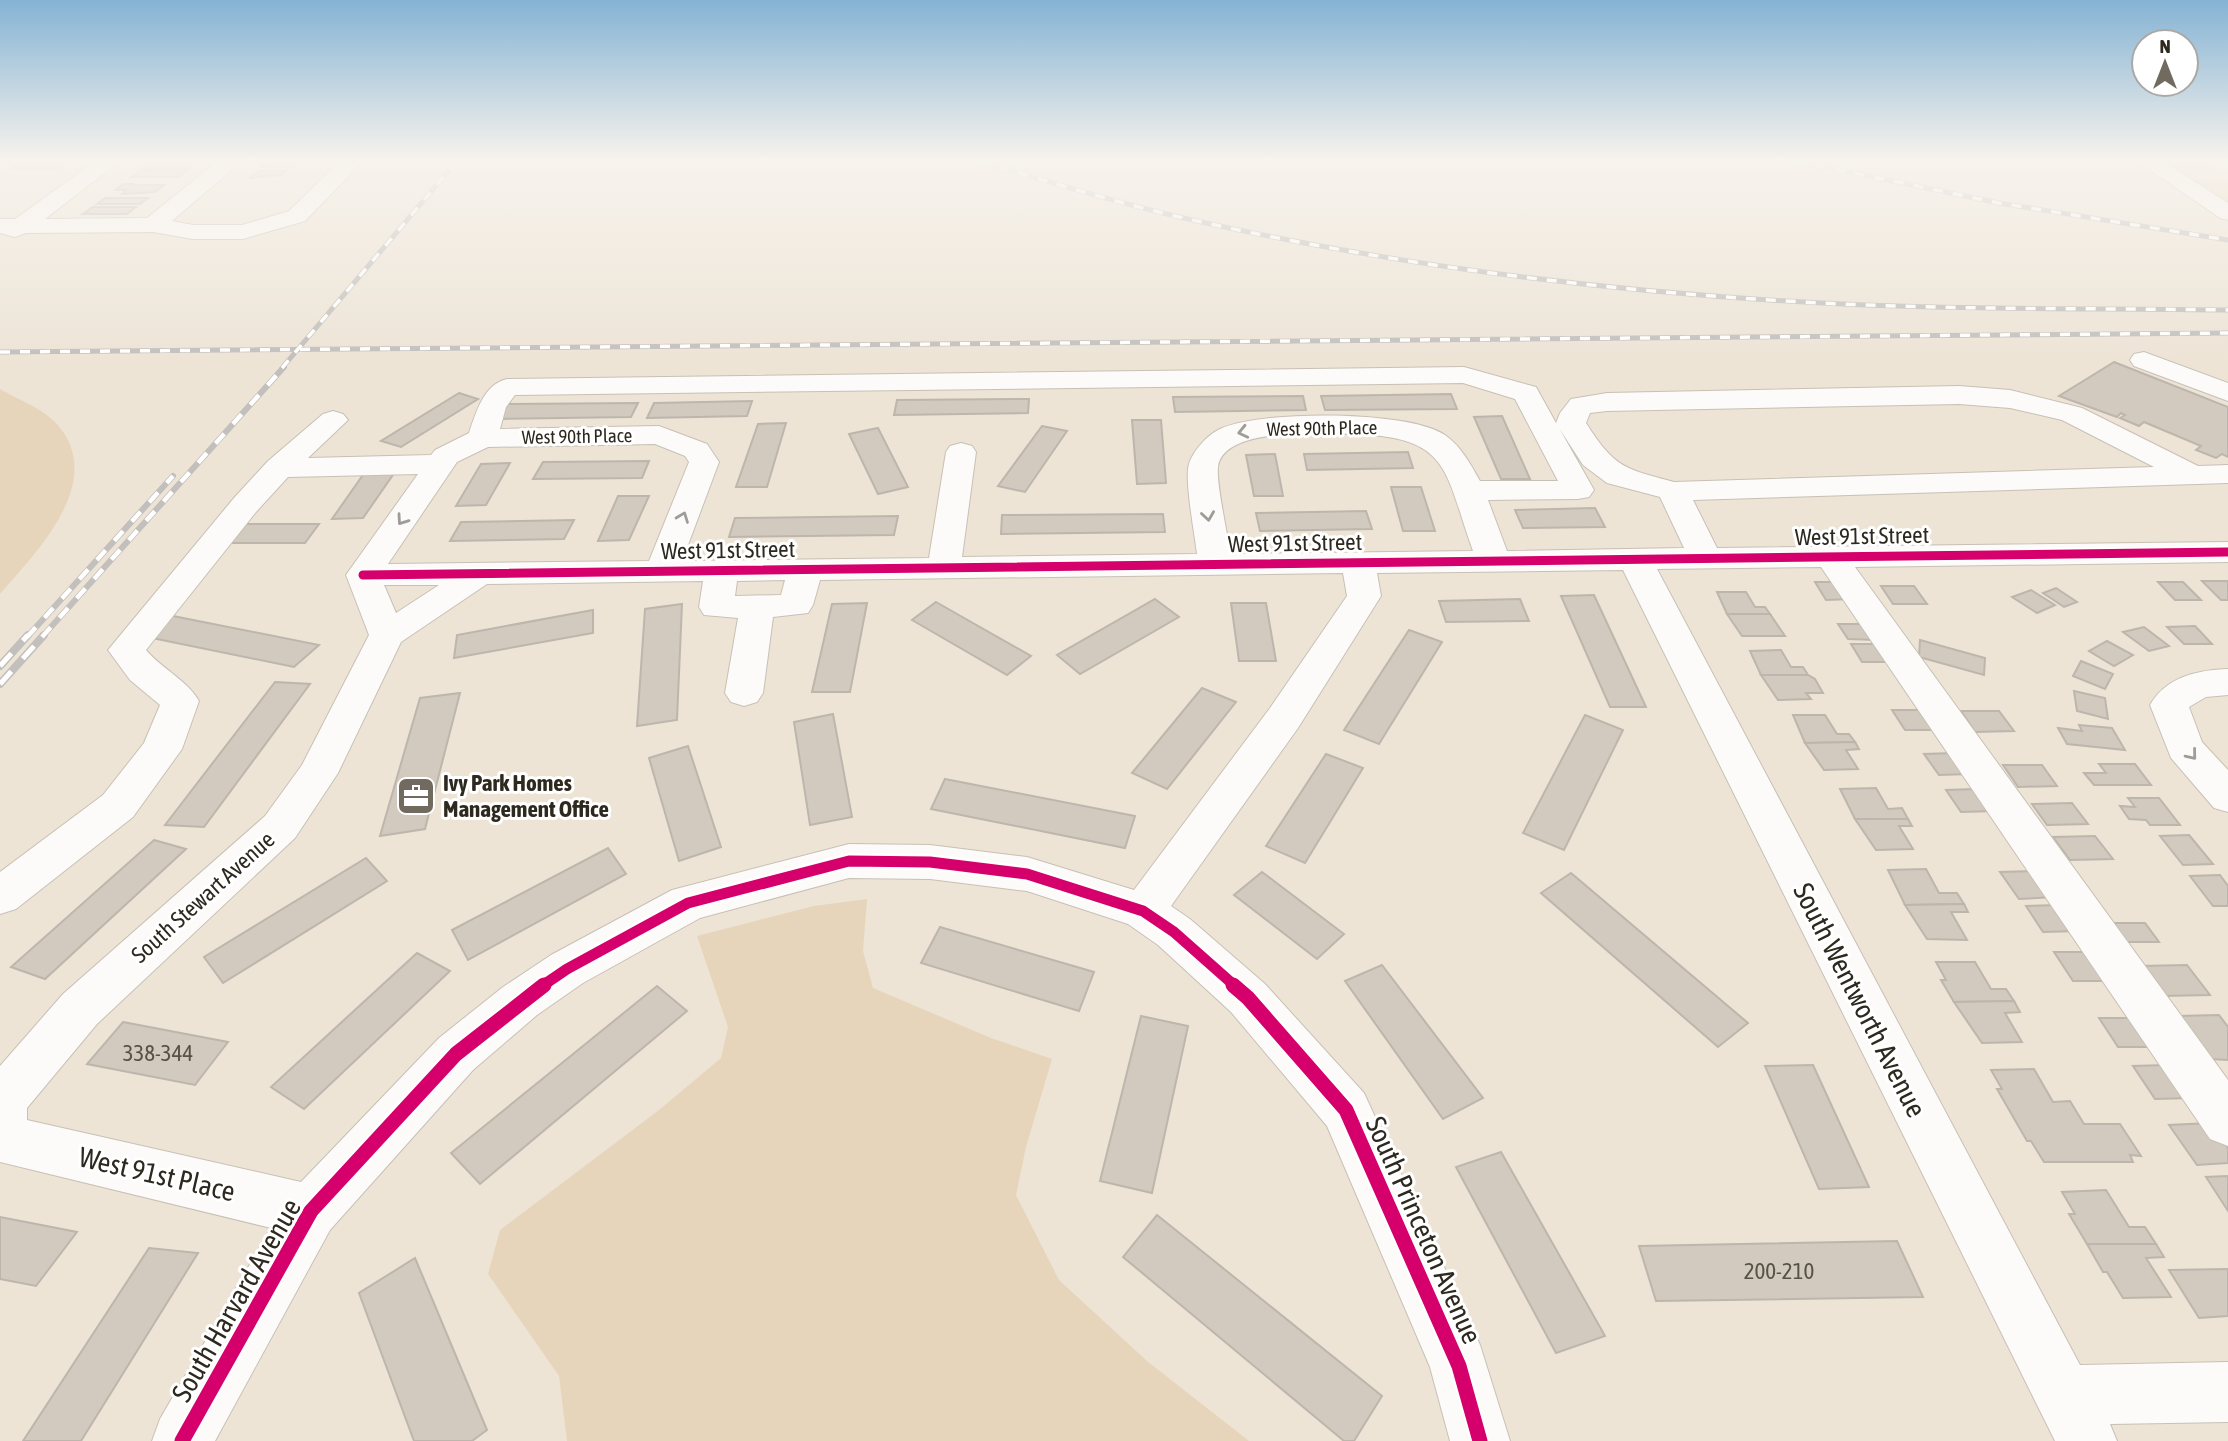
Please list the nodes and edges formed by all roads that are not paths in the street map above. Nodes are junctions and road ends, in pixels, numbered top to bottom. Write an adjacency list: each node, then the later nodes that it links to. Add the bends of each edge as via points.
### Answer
1 (10, 228): 4 (street, via 14,234)
2 (172, 228): 3 (street, via 243,232)
3 (256, 228)
4 (0, 247)
5 (2144, 360): 6 (street)
6 (2228, 393)
7 (333, 420): 11 (street)
8 (482, 438): 10 (street, West 90th Place); 14 (street, via 492,406 507,387 1464,375 1526,393 1578,490); 26 (street, West 90th Place, one-way to 8, via 704,462 695,450 659,435)
9 (961, 452): 23 (street)
10 (443, 460): 11 (street); 28 (street, one-way to 28)
11 (279, 468): 34 (street, via 126,650 143,671 180,701 162,749 118,806)
12 (2228, 474): 13 (street)
13 (2193, 475): 15 (street); 15 (street, via 2072,414 2010,399 1959,395 1607,402 1581,405 1574,413 1571,423 1594,459 1618,476)
14 (1467, 491): 20 (street); 22 (street, West 90th Place, one-way to 22, via 1450,455 1435,442 1410,432 1384,426 1263,428 1232,434 1209,452 1203,467)
15 (1673, 491): 18 (street)
16 (2228, 552): 17 (street, West 91st Street)
17 (1831, 557): 18 (street, West 91st Street); 36 (street)
18 (1706, 559): 19 (street, West 91st Street)
19 (1634, 560): 20 (street, West 91st Street); 40 (street, South Wentworth Avenue)
20 (1494, 561): 21 (street, West 91st Street)
21 (1358, 563): 22 (street, West 91st Street); 35 (street, via 1364,596 1284,719)
22 (1215, 565): 23 (street, West 91st Street)
23 (944, 568): 24 (street, West 91st Street)
24 (805, 570): 25 (street, West 91st Street); 29 (street, via 796,605)
25 (722, 571): 26 (street, West 91st Street); 29 (street, via 716,607)
26 (661, 572): 27 (street, West 91st Street)
27 (479, 574): 28 (street, West 91st Street); 30 (street)
28 (363, 575): 30 (street)
29 (757, 607): 32 (street)
30 (387, 635): 37 (street, South Stewart Avenue, via 318,774 280,827 80,1009 1,1101)
31 (2228, 682): 33 (street, one-way to 33, via 2194,685 2169,705 2185,748)
32 (744, 693)
33 (2228, 797)
34 (0, 895)
35 (1143, 911): 38 (street, South Harvard Avenue, via 1027,874 930,862 849,861 688,903 567,969 520,1001 456,1054); 42 (street, South Princeton Avenue, via 1174,932 1248,998 1346,1110 1459,1366)
36 (2228, 1122)
37 (3, 1139): 38 (street, West 91st Place)
38 (311, 1211): 41 (street, South Harvard Avenue)
39 (2228, 1392): 40 (street)
40 (2075, 1418)
41 (182, 1441)
42 (1480, 1441)

